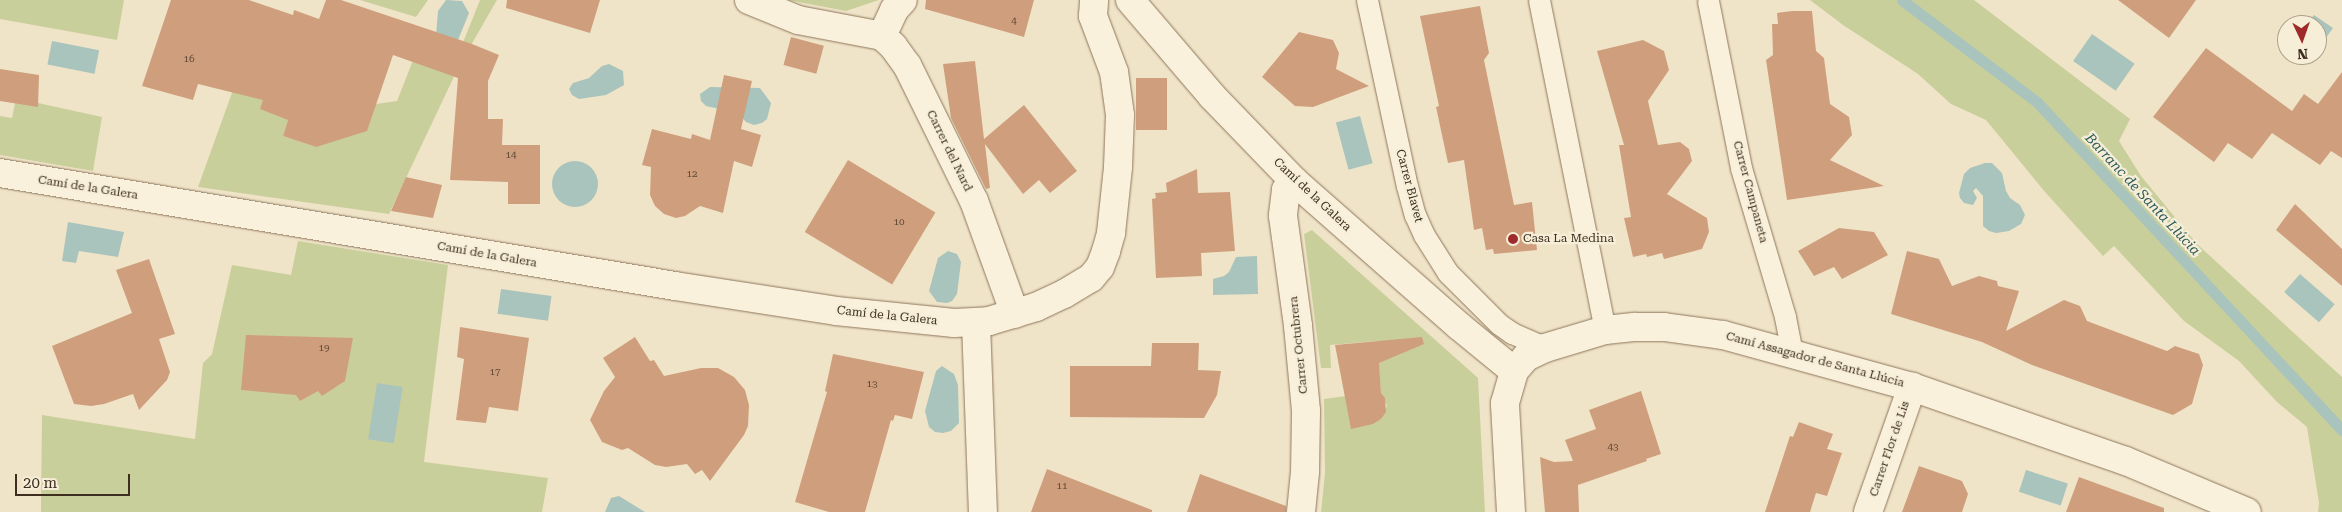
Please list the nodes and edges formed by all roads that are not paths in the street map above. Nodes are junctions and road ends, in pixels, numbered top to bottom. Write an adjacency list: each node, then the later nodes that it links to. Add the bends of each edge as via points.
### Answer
1 (749, 0): 8 (street, via 798,20)
2 (903, 0): 8 (street, via 894,10)
3 (1094, 0): 11 (street, Camí de la Galera, via 1093,16 1114,72 1120,115 1111,233 1100,267 1081,285)
4 (1130, 0): 10 (street, Camí de la Galera, via 1212,96)
5 (1367, 0): 14 (lane, Carrer Blavet, via 1407,186 1424,235 1448,273 1485,312 1512,333)
6 (1539, 0): 13 (lane)
7 (1708, 1): 15 (lane, Carrer Campaneta, via 1741,168 1785,317)
8 (882, 36): 11 (street, Carrer del Nard, via 907,66 974,201)
9 (0, 173): 12 (street, Camí de la Galera, via 675,286 894,319)
10 (1294, 181): 16 (street, Camí de la Galera); 19 (street, Carrer Octubrera, via 1286,190 1283,216 1306,411 1306,472)
11 (1015, 314): 12 (street, Camí de la Galera)
12 (976, 323): 18 (street)
13 (1605, 330): 14 (street, Camí Assagador de Santa Llúcia); 15 (street, Camí Assagador de Santa Llúcia, via 1636,327 1690,330)
14 (1545, 348): 16 (street, Camí Assagador de Santa Llúcia, via 1526,358)
15 (1792, 353): 17 (street, Camí Assagador de Santa Llúcia)
16 (1514, 371): 20 (street, via 1505,403)
17 (1912, 387): 21 (street, Carrer Flor de Lis); 22 (street, Camí Assagador de Santa Llúcia, via 2126,460)
18 (983, 512)
19 (1300, 512)
20 (1511, 512)
21 (1868, 512)
22 (2247, 512)

